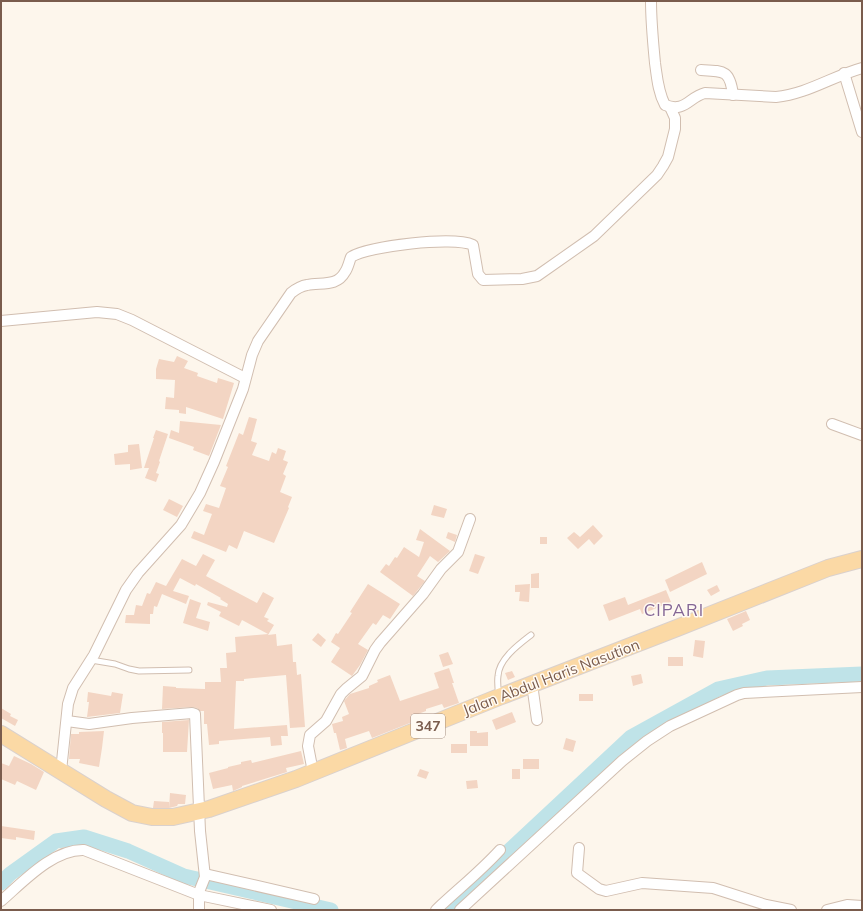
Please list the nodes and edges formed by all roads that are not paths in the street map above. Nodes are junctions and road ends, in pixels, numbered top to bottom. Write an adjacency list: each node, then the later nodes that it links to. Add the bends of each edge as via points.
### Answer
1 (651, 1): 6 (street, via 651,29 658,82 662,99 665,105)
2 (862, 68): 4 (street)
3 (701, 70): 5 (street, via 726,74 732,84)
4 (844, 73): 5 (street, via 787,96); 7 (street)
5 (734, 95): 6 (street, via 705,93 680,107)
6 (670, 107): 9 (street, via 675,118 675,128 668,157 657,175 594,236 537,276 482,280 478,274 473,245 463,242 389,246 355,254 351,257 345,274 335,282 308,284 290,293 258,341)
7 (862, 132)
8 (1, 321): 9 (street, via 110,312 132,320)
9 (245, 378): 15 (street, via 243,389 200,493 181,525 126,590)
10 (832, 424): 11 (street)
11 (862, 435)
12 (470, 519): 24 (street, via 458,552 380,643 362,676 341,694 326,721 310,735 308,746)
13 (862, 559): 17 (main road, Jalan Abdul Haris Nasution / 347, via 828,568)
14 (531, 635): 19 (lane, via 519,644 499,668)
15 (90, 659): 16 (lane, via 138,671); 21 (street, via 70,696)
16 (189, 670)
17 (532, 684): 19 (main road, Jalan Abdul Haris Nasution / 347); 20 (street)
18 (862, 687): 36 (street, via 744,693 670,726 622,761)
19 (499, 696): 24 (main road, Jalan Abdul Haris Nasution / 347)
20 (537, 720)
21 (67, 721): 23 (street); 25 (street, via 89,724 194,714)
22 (1, 734): 23 (main road, Jalan Abdul Haris Nasution / 347)
23 (61, 771): 25 (main road, Jalan Abdul Haris Nasution / 347, via 106,800 132,812 152,817 173,817)
24 (313, 772): 25 (main road, Jalan Abdul Haris Nasution / 347)
25 (199, 811): 28 (street)
26 (579, 848): 37 (street, via 576,873 603,891 642,883 713,888)
27 (500, 850): 35 (street)
28 (205, 875): 29 (street); 30 (street)
29 (199, 893): 31 (street, via 79,850 51,860); 33 (street); 34 (street)
30 (314, 899)
31 (1, 901)
32 (862, 906): 38 (street, via 847,905)
33 (199, 910)
34 (271, 910)
35 (436, 910)
36 (460, 910)
37 (790, 910)
38 (827, 910)

